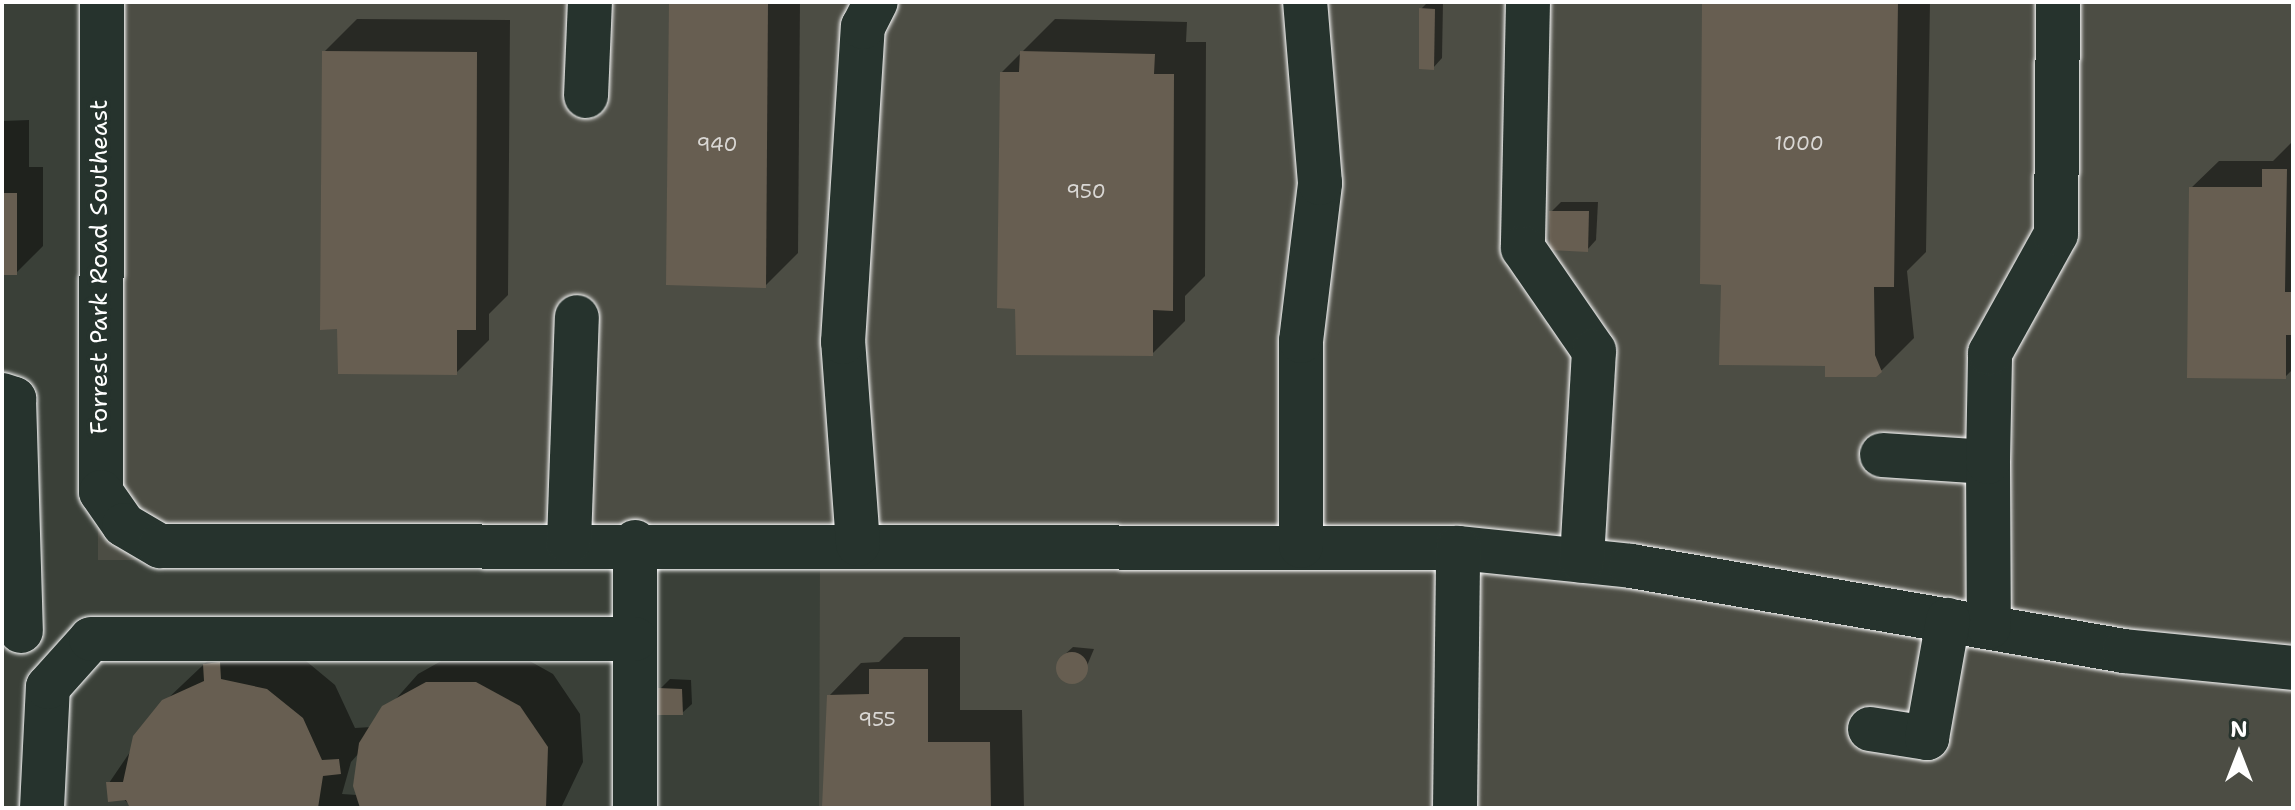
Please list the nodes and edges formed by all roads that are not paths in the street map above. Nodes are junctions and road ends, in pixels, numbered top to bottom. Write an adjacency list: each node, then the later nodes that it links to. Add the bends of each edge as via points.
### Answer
1 (102, 2): 12 (street, Forrest Park Road Southeast, via 98,444 101,492 124,525 160,546 221,550)
2 (590, 2): 7 (street)
3 (876, 2): 14 (street, via 863,27 843,342)
4 (1305, 2): 15 (street, via 1320,183 1301,341)
5 (1528, 2): 17 (street, via 1523,248 1594,351)
6 (2058, 2): 11 (street, via 2056,234 1990,353)
7 (586, 96)
8 (577, 317): 12 (street)
9 (2, 395): 18 (street, via 14,399)
10 (1882, 455): 11 (street)
11 (1988, 462): 19 (street)
12 (569, 542): 13 (street)
13 (635, 542): 14 (street); 20 (street)
14 (858, 544): 15 (street)
15 (1301, 546): 16 (street)
16 (1458, 548): 17 (street); 26 (street)
17 (1582, 561): 19 (street)
18 (12, 622): 21 (street)
19 (1968, 624): 22 (street); 23 (street, via 1927,738)
20 (635, 639): 21 (street, via 91,639); 25 (street)
21 (62, 666): 24 (street, via 48,687 41,727)
22 (2293, 668)
23 (1870, 729)
24 (42, 808)
25 (635, 808)
26 (1455, 808)

